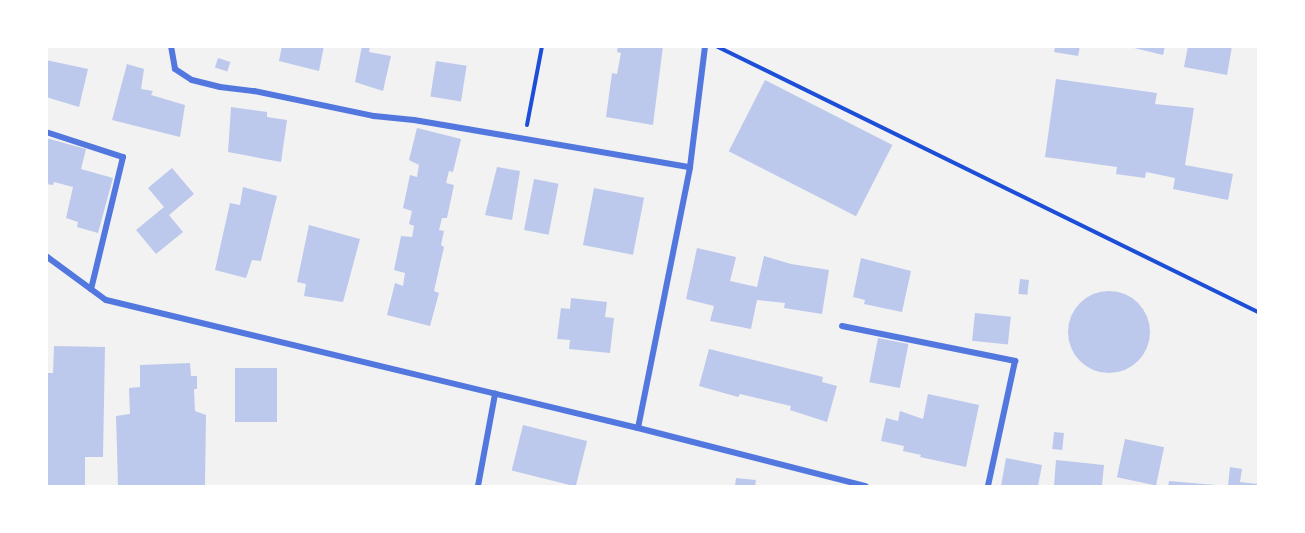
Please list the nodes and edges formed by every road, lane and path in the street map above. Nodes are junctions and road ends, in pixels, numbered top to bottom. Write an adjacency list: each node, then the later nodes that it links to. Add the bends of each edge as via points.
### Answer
1 (171, 46): 6 (street, via 175,69 192,80 374,116)
2 (542, 46): 6 (path)
3 (705, 46): 7 (street)
4 (717, 46): 10 (path)
5 (46, 132): 9 (street, via 123,157)
6 (524, 139): 7 (street)
7 (690, 167): 13 (street)
8 (46, 256): 9 (street)
9 (91, 289): 12 (street, via 106,300)
10 (1258, 312)
11 (842, 326): 16 (street, via 1015,361)
12 (495, 394): 13 (street); 14 (street)
13 (638, 428): 15 (street)
14 (478, 486)
15 (866, 486)
16 (988, 486)

